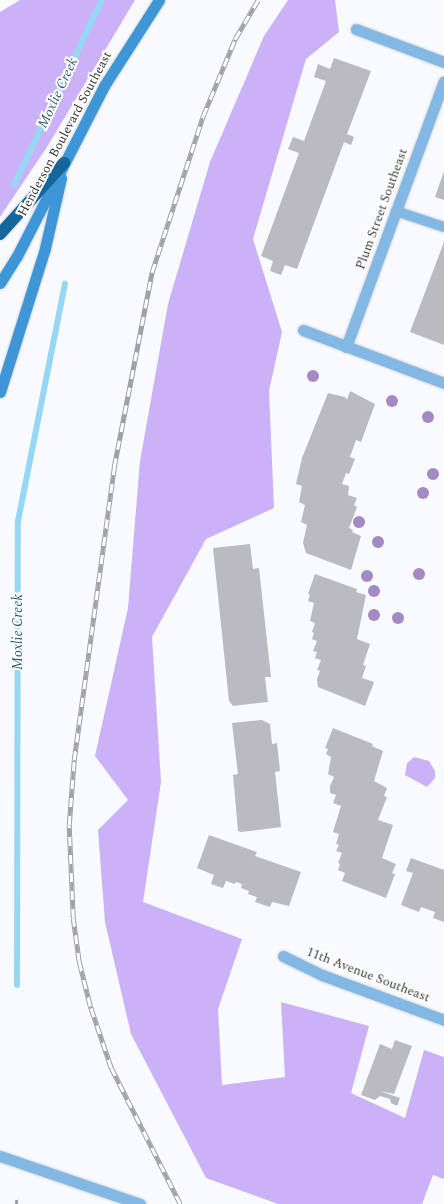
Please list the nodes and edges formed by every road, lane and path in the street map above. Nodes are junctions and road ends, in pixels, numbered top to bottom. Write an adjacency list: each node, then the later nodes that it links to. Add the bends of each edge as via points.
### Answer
1 (159, 0): 5 (main road, Henderson Boulevard Southeast, via 104,86)
2 (356, 29): 3 (street)
3 (444, 62)
4 (444, 81): 6 (street, Plum Street Southeast)
5 (64, 164): 8 (highway); 9 (main road, Henderson Boulevard Southeast, via 17,256); 13 (main road, via 45,248)
6 (396, 211): 7 (lane); 11 (street, Plum Street Southeast)
7 (444, 227)
8 (0, 234)
9 (0, 283)
10 (303, 330): 11 (street)
11 (346, 347): 12 (street)
12 (444, 383)
13 (0, 392)
14 (283, 956): 15 (street, 11th Avenue Southeast, via 322,975)
15 (444, 1020)
16 (0, 1156): 19 (street)
17 (17, 1198): 18 (path)
18 (16, 1204)
19 (140, 1204)

